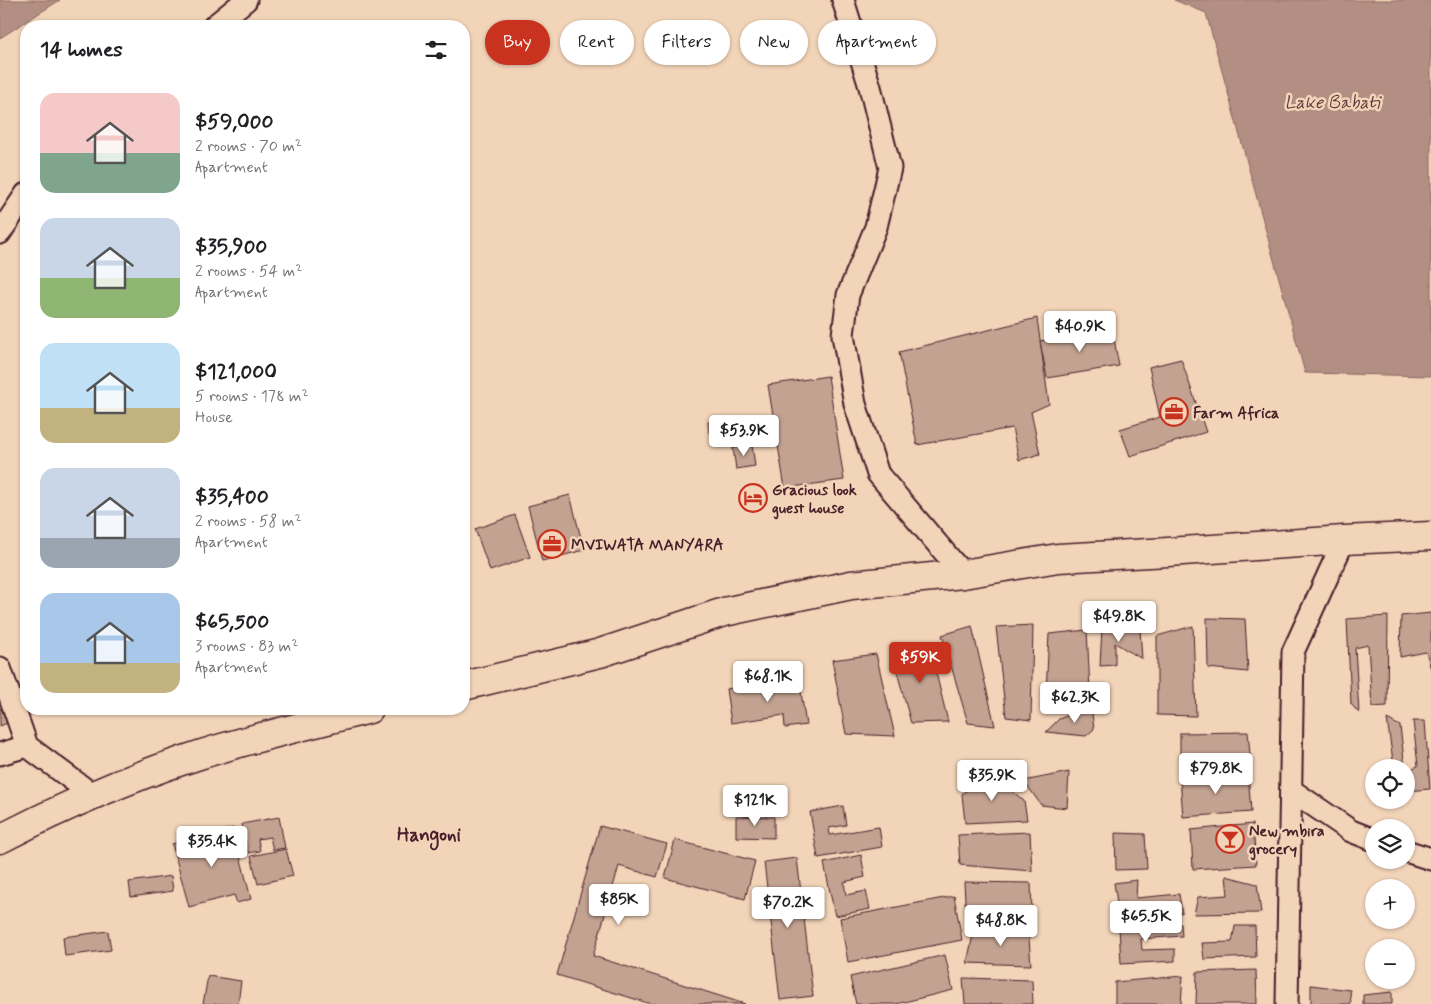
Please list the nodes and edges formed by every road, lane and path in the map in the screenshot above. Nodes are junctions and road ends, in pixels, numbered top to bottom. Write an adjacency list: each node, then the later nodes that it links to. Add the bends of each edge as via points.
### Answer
1 (246, 0): 3 (street)
2 (843, 0): 8 (street, via 870,87 890,168 876,227 848,295 843,334 855,404 878,474)
3 (221, 20)
4 (20, 203): 5 (street)
5 (0, 233)
6 (1431, 536): 7 (highway)
7 (1344, 540): 8 (highway, via 1058,558); 14 (street, via 1293,652)
8 (963, 574): 10 (highway, via 851,586 724,612 600,653)
9 (0, 668): 12 (street)
10 (470, 685)
11 (347, 715): 15 (highway, via 194,756)
12 (27, 746): 13 (street); 15 (street)
13 (0, 754)
14 (1291, 790): 16 (street, via 1351,831); 20 (street)
15 (92, 795): 17 (highway)
16 (1365, 836)
17 (0, 839)
18 (1415, 854): 19 (street)
19 (1431, 859)
20 (1287, 1004)

